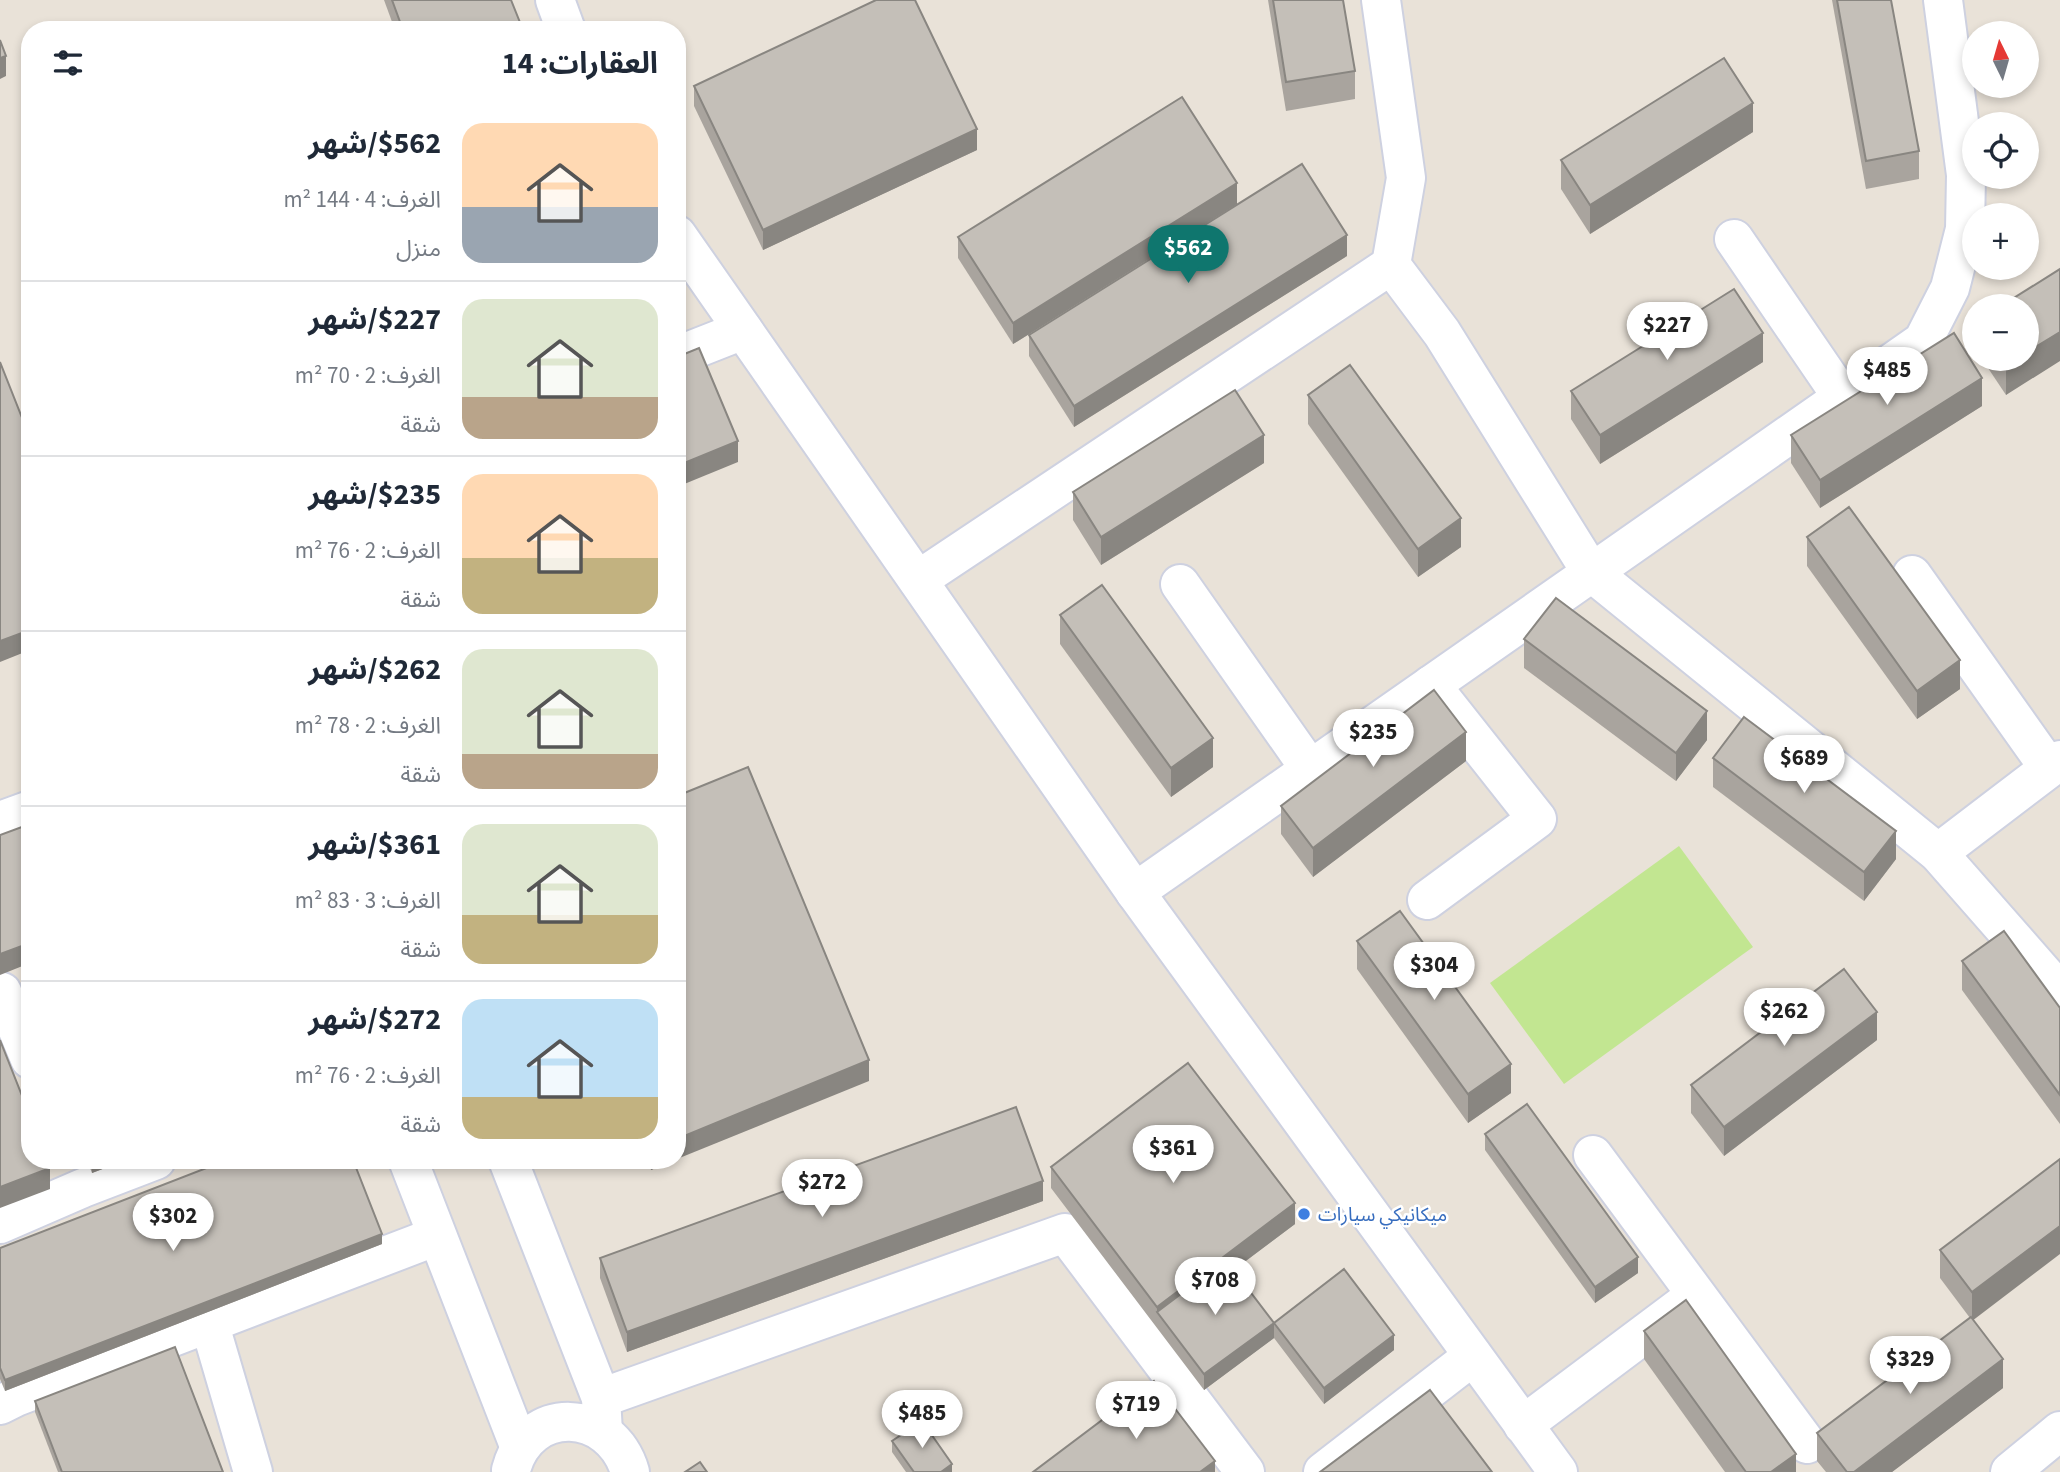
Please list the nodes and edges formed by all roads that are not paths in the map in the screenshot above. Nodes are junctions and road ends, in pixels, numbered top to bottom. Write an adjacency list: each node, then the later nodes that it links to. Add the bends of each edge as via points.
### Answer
1 (555, 0): 4 (street)
2 (1381, 0): 7 (street, via 1406,178)
3 (1943, 0): 10 (street, via 1966,175 1965,229 1950,288 1923,341)
4 (563, 21)
5 (1734, 239): 10 (street)
6 (686, 248): 8 (street)
7 (1391, 265): 11 (street, via 1442,333); 13 (street)
8 (743, 330): 9 (street); 13 (street)
9 (686, 352)
10 (1842, 397): 11 (street)
11 (1591, 572): 15 (street); 18 (street)
12 (1912, 575): 16 (street)
13 (918, 580): 19 (street)
14 (1180, 584): 17 (street)
15 (1431, 685): 17 (street); 20 (street, via 1537,819)
16 (2055, 764): 18 (street)
17 (1310, 769): 19 (street)
18 (1938, 853): 22 (street)
19 (1135, 892): 33 (street)
20 (1427, 900)
21 (11, 988): 23 (street)
22 (2060, 992)
23 (21, 1025)
24 (1593, 1155): 31 (street)
25 (105, 1169): 28 (street)
26 (411, 1169): 30 (street)
27 (511, 1169): 37 (street)
28 (77, 1174): 29 (street)
29 (0, 1224)
30 (437, 1236): 32 (street); 41 (street)
31 (1697, 1294): 38 (street); 40 (street)
32 (209, 1322): 36 (street); 42 (street)
33 (1474, 1356): 38 (street); 45 (street)
34 (1174, 1376): 35 (street); 37 (street, via 1065,1233); 44 (street)
35 (1142, 1400)
36 (0, 1405)
37 (602, 1415): 41 (street, via 586,1423 549,1426 533,1435); 43 (street)
38 (1523, 1425): 46 (street)
39 (2060, 1431): 47 (street)
40 (1807, 1444)
41 (515, 1460)
42 (253, 1472)
43 (630, 1472)
44 (1245, 1472)
45 (1323, 1472)
46 (1558, 1472)
47 (2010, 1472)

